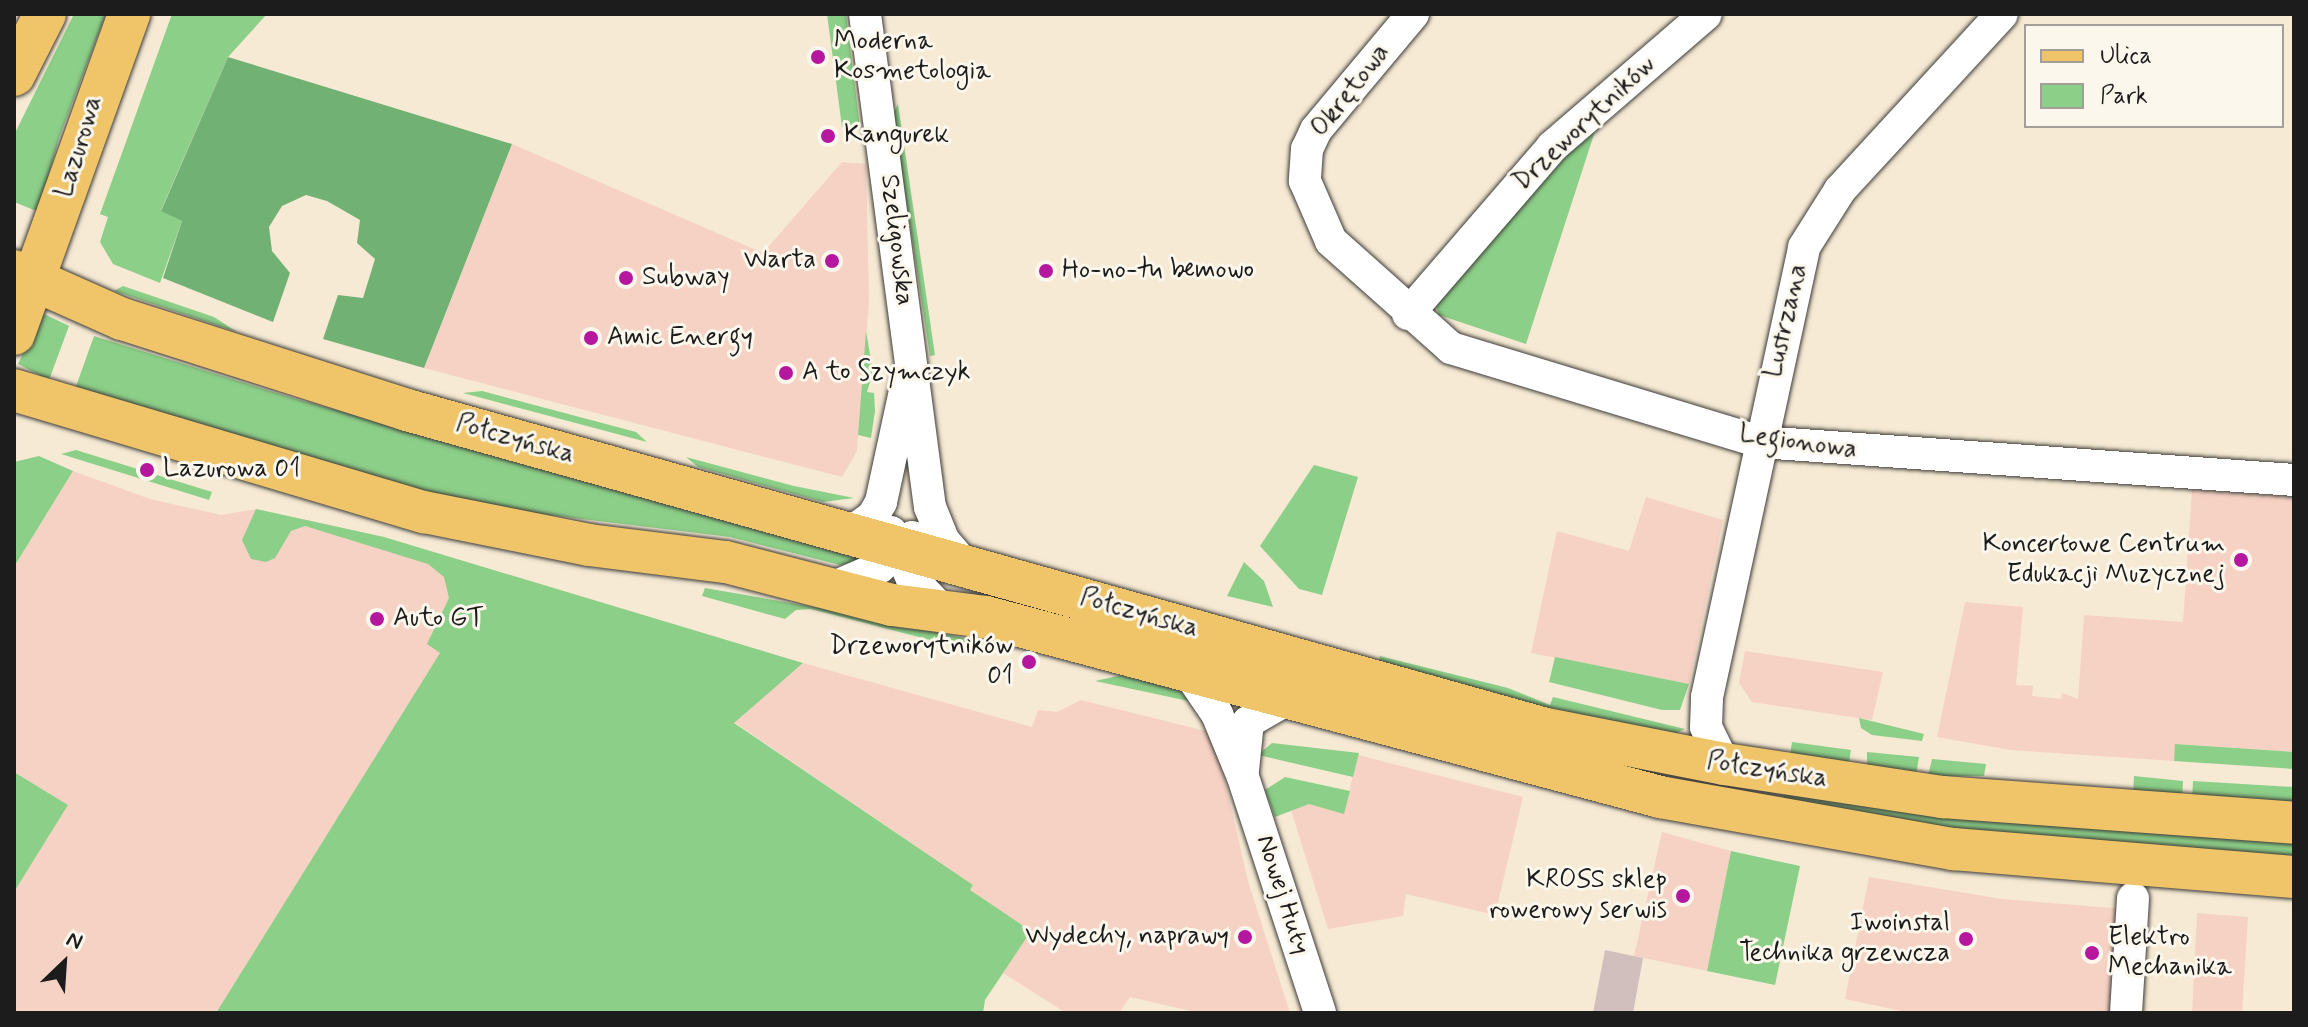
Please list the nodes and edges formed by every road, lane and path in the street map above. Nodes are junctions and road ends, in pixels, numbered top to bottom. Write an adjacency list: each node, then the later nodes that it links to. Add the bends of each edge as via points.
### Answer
1 (45, 14): 7 (main road)
2 (129, 14): 9 (main road, Lazurowa)
3 (865, 14): 12 (street, Szeligowska, via 905,303)
4 (1413, 14): 8 (street, Okrętowa, via 1331,107 1307,149 1305,181)
5 (1706, 14): 10 (street, Drzeworytników, via 1552,147)
6 (2002, 14): 14 (street, Lustrzana, via 1840,190 1810,230)
7 (14, 75)
8 (1318, 221): 10 (street, Legionowa, via 1331,241)
9 (25, 276): 11 (main road, Lazurowa); 18 (main road, Połczyńska, via 122,319 300,377)
10 (1408, 314): 14 (street, Legionowa, via 1466,355)
11 (14, 334)
12 (909, 372): 16 (street, Szeligowska); 17 (street, Szeligowska)
13 (14, 390): 21 (main road, Połczyńska, via 424,512 589,545 726,562)
14 (1760, 442): 15 (street, Legionowa); 24 (street, Lustrzana)
15 (2294, 480)
16 (881, 502): 18 (street, via 873,516); 19 (street)
17 (930, 507): 19 (street, via 920,531); 20 (street, Szeligowska, via 944,541)
18 (850, 533): 19 (main road, Połczyńska)
19 (900, 547): 20 (main road, Połczyńska); 21 (street, via 880,567); 22 (street, via 912,579)
20 (966, 566): 26 (main road, Połczyńska, via 1477,712)
21 (832, 588): 22 (main road, Połczyńska)
22 (943, 611): 23 (main road, Połczyńska, via 1000,621)
23 (1189, 673): 25 (main road, Połczyńska); 28 (street, Nowej Huty, via 1217,714)
24 (1707, 697): 26 (street, Lustrzana, via 1695,726); 27 (street, Lustrzana, via 1706,727)
25 (1286, 700): 28 (street, Nowej Huty, via 1248,722); 30 (main road, Połczyńska, via 1541,769 1758,817 1960,850)
26 (1667, 754): 27 (main road, Połczyńska)
27 (1724, 764): 29 (main road, Połczyńska, via 1943,797)
28 (1243, 777): 32 (street, Nowej Huty)
29 (2294, 823)
30 (2294, 877)
31 (2133, 898): 33 (street)
32 (1320, 1013)
33 (2126, 1013)

